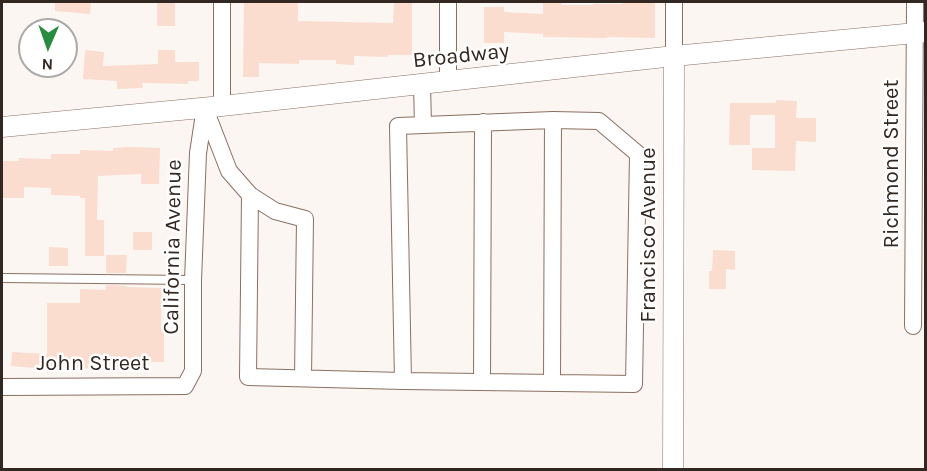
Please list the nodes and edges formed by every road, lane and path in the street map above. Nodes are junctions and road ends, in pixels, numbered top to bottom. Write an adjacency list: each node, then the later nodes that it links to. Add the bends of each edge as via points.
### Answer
1 (222, 2): 9 (street, California Avenue)
2 (448, 2): 7 (street)
3 (674, 2): 6 (street, Francisco Avenue)
4 (915, 2): 5 (street, Richmond Street)
5 (920, 32): 6 (street, Broadway); 17 (street, Richmond Street)
6 (674, 56): 7 (street, Broadway); 24 (street, Francisco Avenue)
7 (448, 81): 8 (street, Broadway)
8 (422, 84): 9 (street, Broadway); 12 (street)
9 (213, 107): 13 (street, Broadway); 14 (street, via 230,171); 16 (street, California Avenue, via 198,153)
10 (553, 120): 11 (street); 21 (street); 21 (street, via 599,121 638,153 638,165 634,384)
11 (483, 122): 12 (street); 20 (street)
12 (423, 125): 19 (street, via 398,126)
13 (2, 127)
14 (250, 195): 18 (street, via 275,211 305,219); 18 (street, via 248,377)
15 (2, 278): 16 (lane)
16 (193, 280): 22 (street, California Avenue, via 193,371)
17 (913, 326)
18 (303, 378): 19 (street)
19 (404, 381): 20 (street)
20 (482, 382): 21 (street)
21 (552, 383)
22 (185, 386): 23 (street, John Street)
23 (2, 387)
24 (673, 470)

